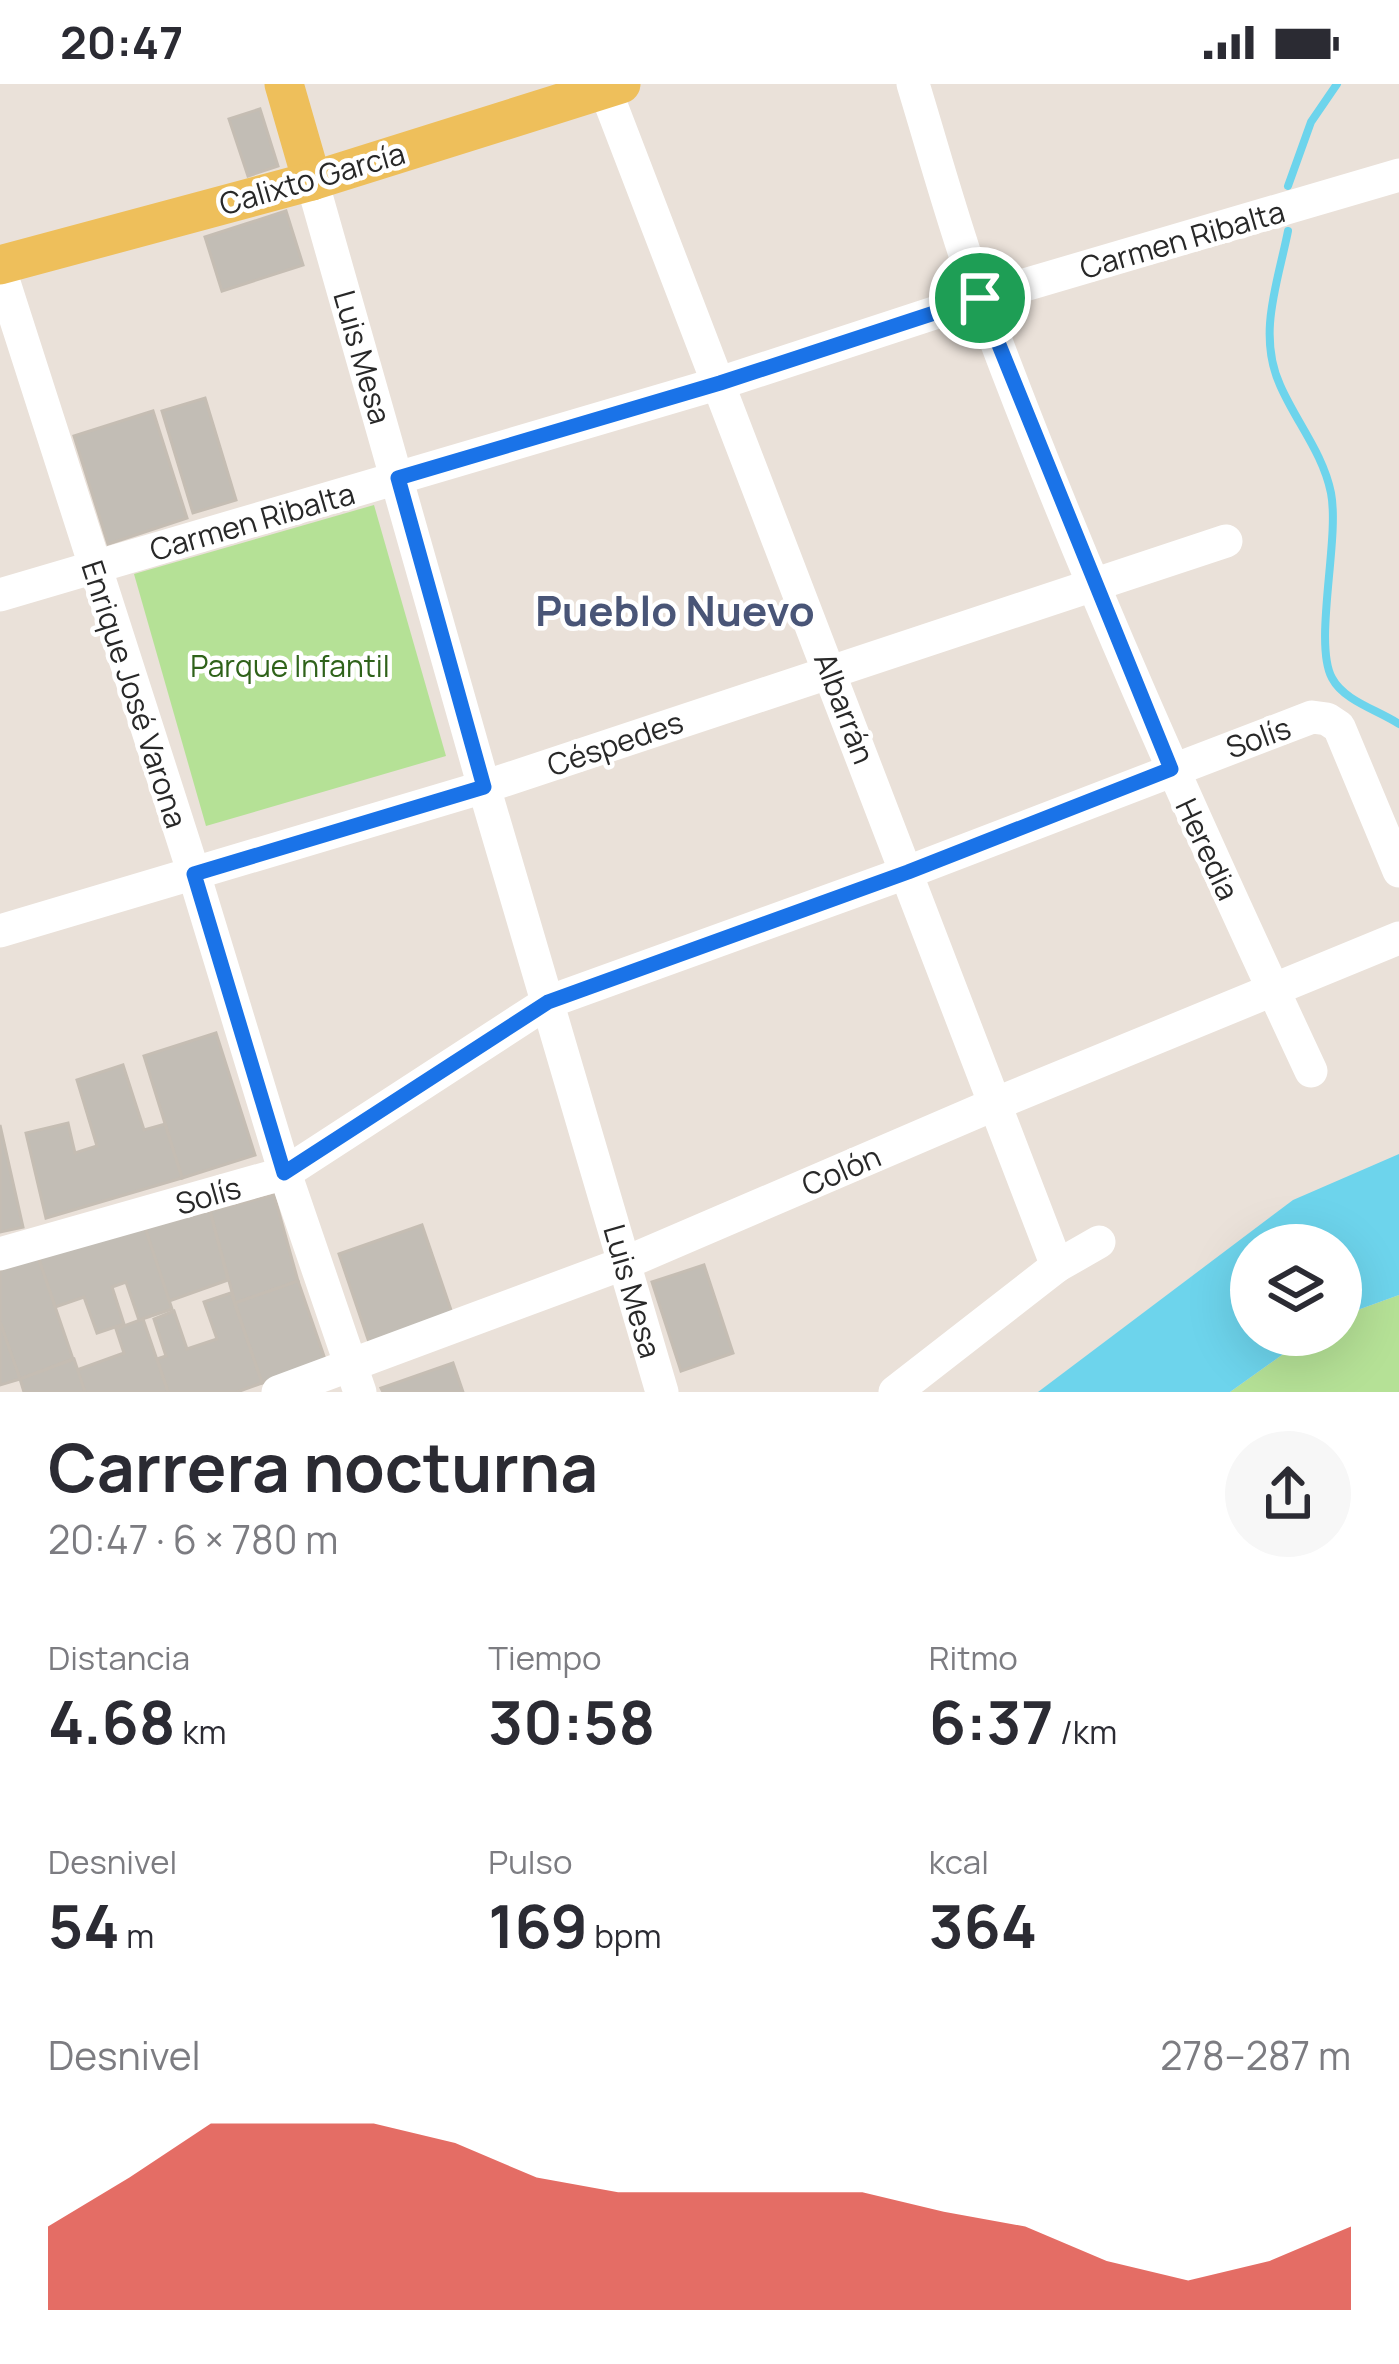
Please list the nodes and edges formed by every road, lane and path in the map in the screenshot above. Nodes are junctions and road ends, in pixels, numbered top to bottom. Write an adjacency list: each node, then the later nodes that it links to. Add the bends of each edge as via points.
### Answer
1 (284, 84): 5 (main road, Luis Mesa)
2 (913, 84): 7 (street, Heredia)
3 (610, 86): 5 (main road, Calixto García); 8 (street, Albarrán)
4 (1399, 175): 7 (street, Carmen Ribalta)
5 (312, 181): 6 (main road, Calixto García); 9 (street, Luis Mesa)
6 (0, 267): 11 (street, Enrique José Varona)
7 (980, 298): 8 (street, Carmen Ribalta); 12 (street, Heredia)
8 (720, 383): 9 (street, Carmen Ribalta); 14 (street, Albarrán)
9 (398, 478): 11 (street, Carmen Ribalta); 16 (street, Luis Mesa)
10 (1226, 542): 12 (street, Céspedes)
11 (94, 568): 13 (street, Carmen Ribalta); 19 (street, Enrique José Varona)
12 (1095, 585): 14 (street, Céspedes); 15 (street, Heredia)
13 (0, 596)
14 (831, 670): 16 (street, Céspedes); 18 (street, Albarrán)
15 (1171, 769): 17 (street, Solís, via 1312,717 1327,719 1340,727); 18 (street, Solís); 22 (street, Heredia)
16 (484, 787): 19 (street, Céspedes); 23 (street, Luis Mesa)
17 (1399, 871)
18 (908, 872): 23 (street, Solís); 25 (street, Albarrán)
19 (194, 874): 20 (street, Céspedes); 26 (street, Enrique José Varona)
20 (0, 931)
21 (1399, 938): 22 (street, Colón)
22 (1274, 991): 24 (street, Heredia); 25 (street, Colón)
23 (548, 1002): 26 (street, Solís); 29 (street, Luis Mesa)
24 (1311, 1071)
25 (995, 1104): 29 (street, Colón); 30 (street, Albarrán)
26 (284, 1173): 28 (street, Solís); 31 (street, Enrique José Varona)
27 (1099, 1242): 30 (street)
28 (0, 1254)
29 (625, 1263): 31 (street, Colón); 33 (street, Luis Mesa)
30 (1057, 1266): 34 (street)
31 (355, 1378): 32 (street, Colón)
32 (278, 1392)
33 (662, 1392)
34 (895, 1392)

